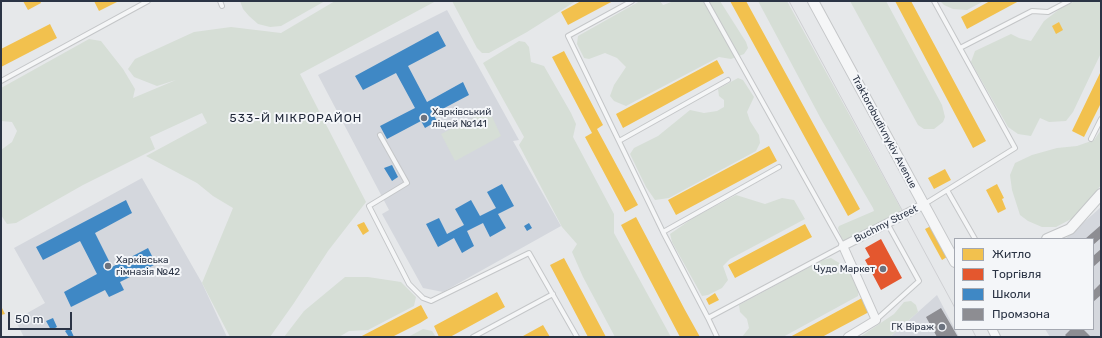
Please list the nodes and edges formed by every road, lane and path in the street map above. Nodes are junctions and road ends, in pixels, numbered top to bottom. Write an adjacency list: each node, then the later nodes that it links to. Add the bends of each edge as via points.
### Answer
1 (148, 1): 11 (lane)
2 (220, 1): 8 (lane)
3 (632, 1): 15 (lane, via 568,36)
4 (706, 1): 24 (lane)
5 (814, 1): 19 (street, Traktorobudivnykiv Avenue)
6 (934, 1): 9 (lane)
7 (1069, 1): 9 (lane, via 1048,12 1032,11)
8 (222, 6)
9 (960, 48): 17 (lane, via 1015,148)
10 (728, 80): 15 (lane)
11 (1, 81)
12 (1101, 118): 14 (lane)
13 (380, 135): 26 (lane, via 407,183 369,206 409,284 423,298 431,301 530,253)
14 (1091, 139)
15 (619, 141): 21 (lane)
16 (779, 168): 21 (lane)
17 (947, 190): 19 (lane); 22 (lane)
18 (1101, 194): 23 (street, via 1070,229)
19 (923, 205): 20 (street, Buchmy Street); 25 (street, Traktorobudivnykiv Avenue)
20 (886, 223): 24 (street, Buchmy Street); 28 (lane, via 919,281)
21 (663, 232): 27 (lane)
22 (974, 238)
23 (1049, 238)
24 (843, 246): 27 (lane); 28 (street, Buchmy Street)
25 (954, 260)
26 (553, 294): 29 (lane); 30 (lane)
27 (708, 318): 31 (lane)
28 (876, 320): 32 (street)
29 (473, 337)
30 (577, 337)
31 (717, 337)
32 (848, 337)

